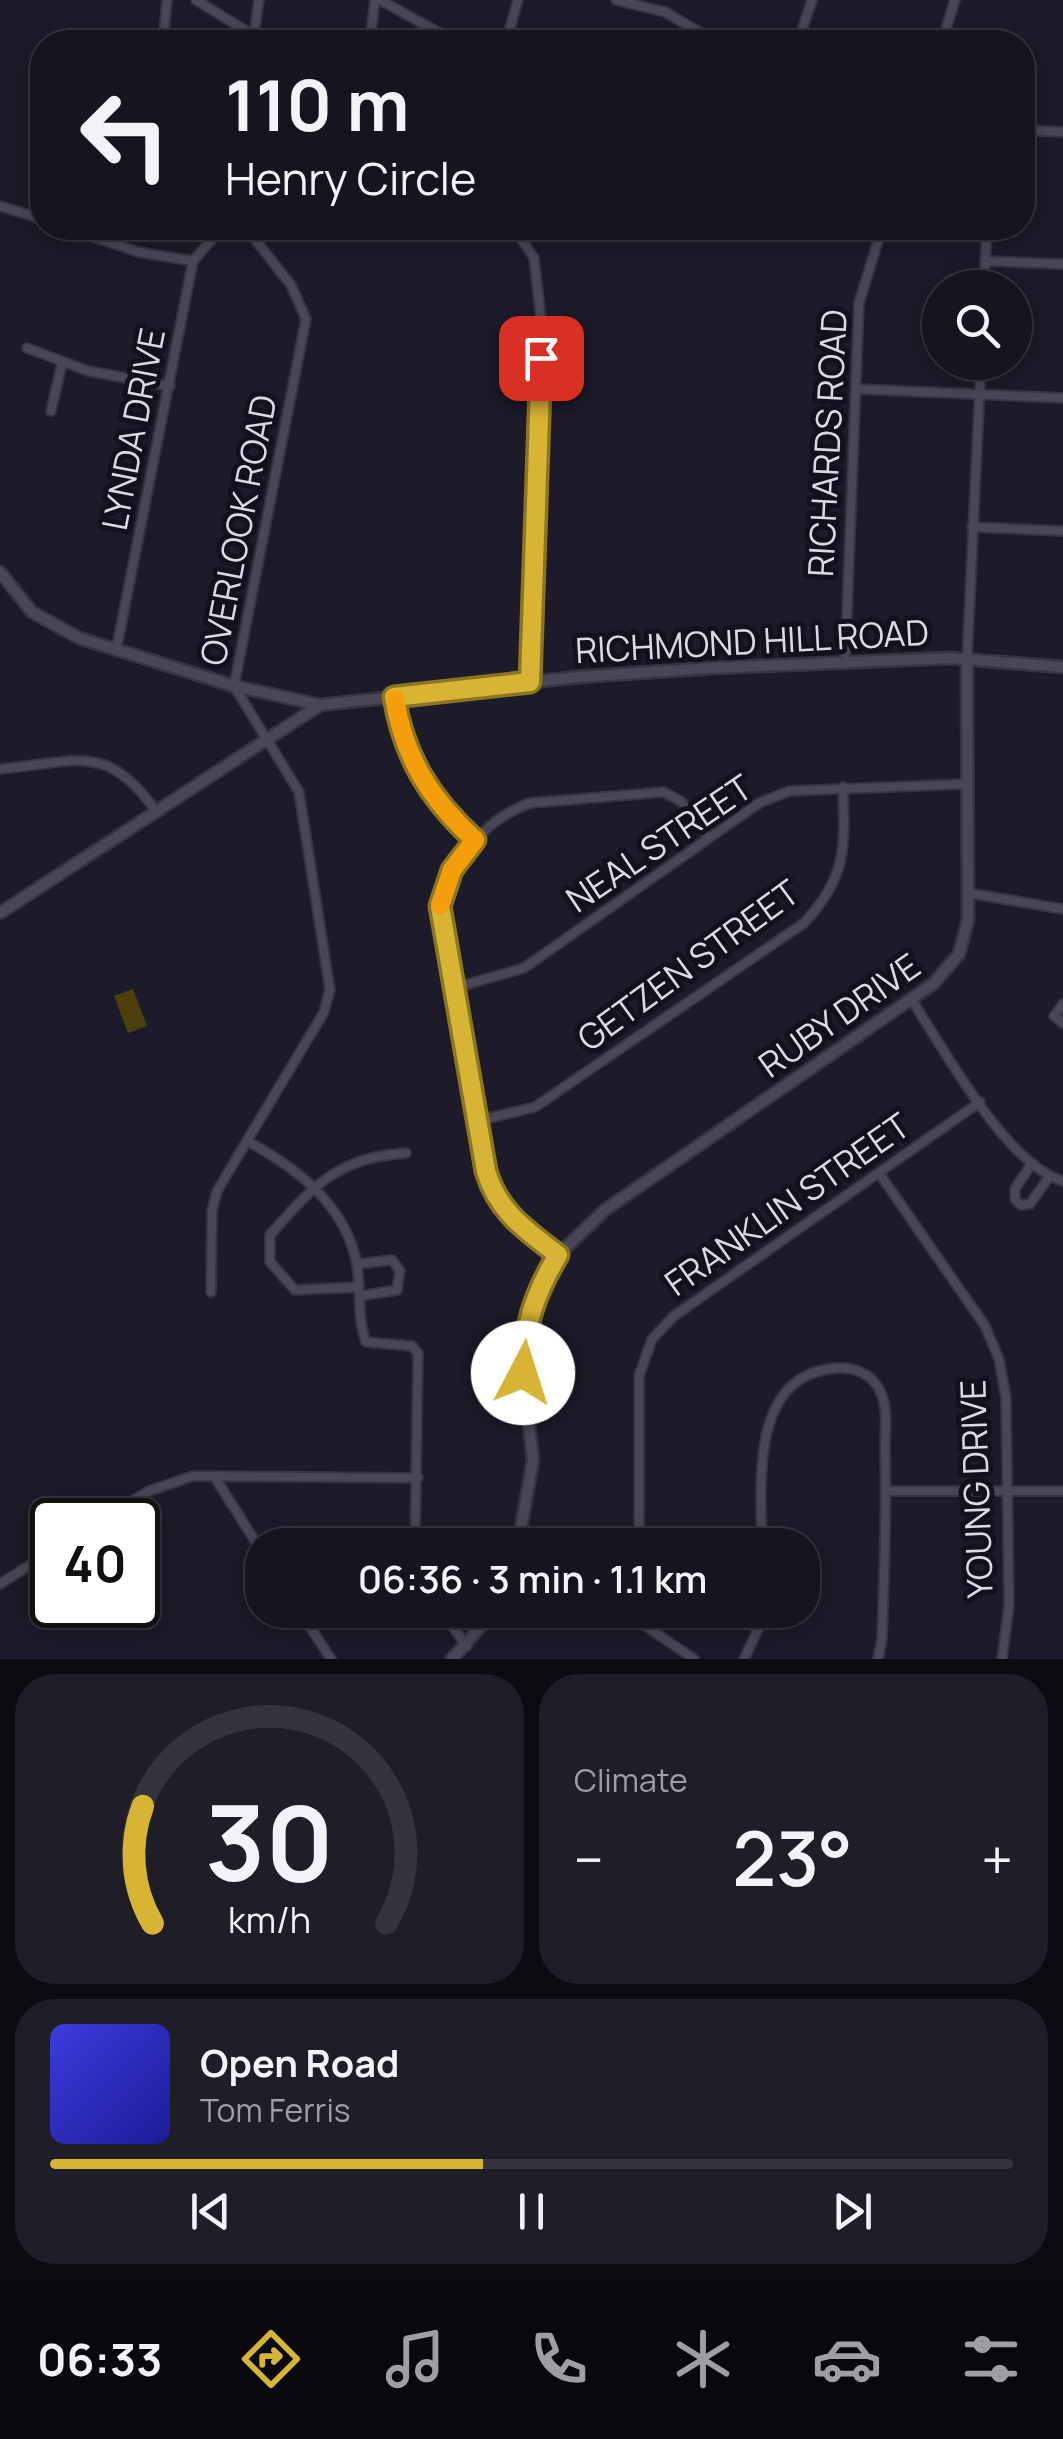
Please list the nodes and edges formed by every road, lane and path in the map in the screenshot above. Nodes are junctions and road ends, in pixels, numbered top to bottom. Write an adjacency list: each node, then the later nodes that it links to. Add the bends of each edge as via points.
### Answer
1 (167, 0): 9 (street)
2 (196, 0): 10 (street)
3 (259, 0): 11 (street)
4 (378, 0): 12 (street); 13 (street)
5 (518, 0): 14 (street)
6 (616, 0): 15 (street, via 665,12)
7 (812, 0): 16 (street)
8 (955, 0): 17 (street)
9 (164, 30)
10 (247, 30)
11 (255, 30)
12 (372, 30)
13 (434, 30)
14 (509, 30)
15 (696, 30)
16 (802, 30)
17 (946, 30)
18 (1035, 131): 19 (street)
19 (1063, 132)
20 (0, 206): 21 (street)
21 (30, 215)
22 (103, 240): 28 (street)
23 (211, 240): 28 (street)
24 (255, 240): 48 (street, OVERLOOK ROAD, via 298,295 306,320)
25 (522, 240): 47 (street, via 534,258 542,328)
26 (878, 240): 36 (street, RICHARDS ROAD, via 859,302)
27 (986, 240): 29 (street)
28 (193, 261): 35 (street, LYNDA DRIVE)
29 (985, 261): 30 (street); 31 (street)
30 (1063, 264)
31 (985, 270)
32 (27, 348): 33 (street)
33 (62, 363): 35 (street); 39 (street)
34 (980, 380): 37 (street, RUBY DRIVE)
35 (170, 386): 43 (street, LYNDA DRIVE)
36 (856, 389): 37 (street); 45 (street, RICHARDS ROAD)
37 (980, 394): 38 (street); 40 (street, RUBY DRIVE)
38 (1063, 398)
39 (51, 411)
40 (972, 527): 41 (street); 44 (street, RUBY DRIVE)
41 (1063, 531)
42 (0, 572): 43 (street, RICHMOND HILL ROAD, via 16,597 44,620)
43 (116, 651): 48 (street, RICHMOND HILL ROAD)
44 (967, 660): 45 (street, RICHMOND HILL ROAD); 46 (street, RICHMOND HILL ROAD); 53 (street, RUBY DRIVE)
45 (845, 664): 47 (street, RICHMOND HILL ROAD)
46 (1063, 666)
47 (530, 682): 49 (street, RICHMOND HILL ROAD)
48 (234, 686): 50 (street, RICHMOND HILL ROAD); 51 (street, OVERLOOK ROAD)
49 (394, 697): 50 (street, RICHMOND HILL ROAD); 57 (street, via 421,779)
50 (320, 705): 51 (street)
51 (268, 740): 55 (street); 67 (street, OVERLOOK ROAD, via 298,792 330,990 324,1012)
52 (0, 769): 55 (street, via 102,763 128,774)
53 (967, 784): 54 (street, NEAL STREET); 58 (street, RUBY DRIVE)
54 (842, 788): 56 (street, NEAL STREET, via 759,802); 66 (street, GETZEN STREET, via 845,844 838,873 830,894 804,923 534,1107)
55 (157, 812): 60 (street)
56 (708, 838): 57 (street, via 682,802 664,792 530,803); 61 (street, NEAL STREET, via 524,968)
57 (475, 840): 61 (street, via 452,870 440,906)
58 (968, 892): 59 (street); 62 (street, RUBY DRIVE, via 960,954)
59 (1063, 909)
60 (0, 913)
61 (454, 988): 66 (street)
62 (911, 999): 65 (street); 74 (street, RUBY DRIVE, via 605,1210)
63 (1063, 1004): 64 (street, via 1054,1016)
64 (1063, 1023)
65 (980, 1102): 69 (street); 70 (street, FRANKLIN STREET)
66 (477, 1121): 74 (street, via 501,1206)
67 (246, 1141): 73 (street, via 282,1160); 76 (street, OVERLOOK ROAD, via 212,1211)
68 (406, 1154): 73 (street, via 361,1158)
69 (1032, 1163): 71 (street); 71 (street, via 1015,1200 1030,1204)
70 (879, 1173): 82 (street, YOUNG DRIVE, via 984,1326 999,1359); 87 (street, FRANKLIN STREET, via 674,1316 652,1339 640,1376)
71 (1048, 1177): 72 (street)
72 (1063, 1181)
73 (316, 1190): 75 (street, via 349,1235); 77 (street, via 270,1235 270,1262 295,1290)
74 (558, 1255): 86 (street, RUBY DRIVE, via 533,1302 524,1343 533,1460)
75 (357, 1264): 77 (street); 77 (street, via 392,1260 400,1270 397,1290)
76 (212, 1292)
77 (360, 1292): 79 (street, via 366,1342 412,1346 418,1353)
78 (214, 1476): 79 (street); 83 (street, via 193,1476); 84 (street)
79 (418, 1478): 85 (street)
80 (886, 1491): 82 (street); 88 (street, via 883,1396 872,1378 852,1368 828,1368 794,1386 772,1411 764,1437); 101 (street)
81 (1063, 1491): 82 (street)
82 (1007, 1492): 102 (street, YOUNG DRIVE)
83 (136, 1498)
84 (247, 1528)
85 (417, 1528)
86 (521, 1528)
87 (636, 1528)
88 (762, 1528)
89 (30, 1564): 90 (street)
90 (0, 1584)
91 (310, 1628): 97 (street)
92 (454, 1628): 96 (street)
93 (482, 1628): 96 (street)
94 (648, 1628): 99 (street)
95 (759, 1628): 100 (street)
96 (467, 1646): 98 (street)
97 (330, 1659)
98 (452, 1659)
99 (694, 1659)
100 (744, 1659)
101 (878, 1659)
102 (1002, 1659)

